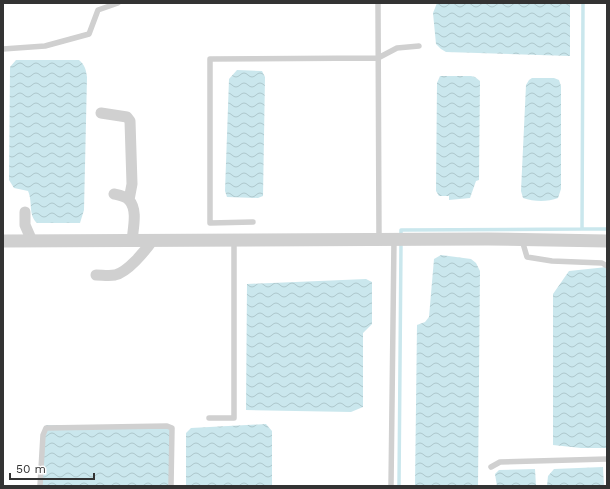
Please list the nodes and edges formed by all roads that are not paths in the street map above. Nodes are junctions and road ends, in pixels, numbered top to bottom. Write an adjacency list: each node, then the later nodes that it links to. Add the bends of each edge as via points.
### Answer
1 (118, 3): 4 (lane, via 98,10 89,34 45,46)
2 (378, 3): 5 (lane)
3 (419, 46): 5 (lane, via 397,48)
4 (3, 49)
5 (378, 58): 10 (lane, via 210,59 210,223); 12 (lane)
6 (101, 113): 8 (street, via 127,117 130,121 132,184)
7 (114, 194): 8 (street)
8 (129, 200): 17 (street, via 135,212)
9 (25, 212): 16 (street, via 25,225)
10 (253, 222)
11 (234, 240): 12 (street); 18 (street); 22 (lane, via 234,418)
12 (379, 240): 13 (street)
13 (394, 240): 14 (street); 27 (lane)
14 (522, 240): 19 (street); 20 (lane, via 527,257 602,263)
15 (3, 241): 16 (street)
16 (32, 241): 17 (street)
17 (132, 241): 18 (street)
18 (152, 241): 21 (street, via 124,271 116,275)
19 (607, 241)
20 (607, 266)
21 (96, 275)
22 (209, 418)
23 (607, 459): 24 (lane, via 500,462)
24 (491, 467)
25 (40, 486): 26 (lane, via 43,435 46,428 167,426 172,428)
26 (170, 486)
27 (391, 486)

